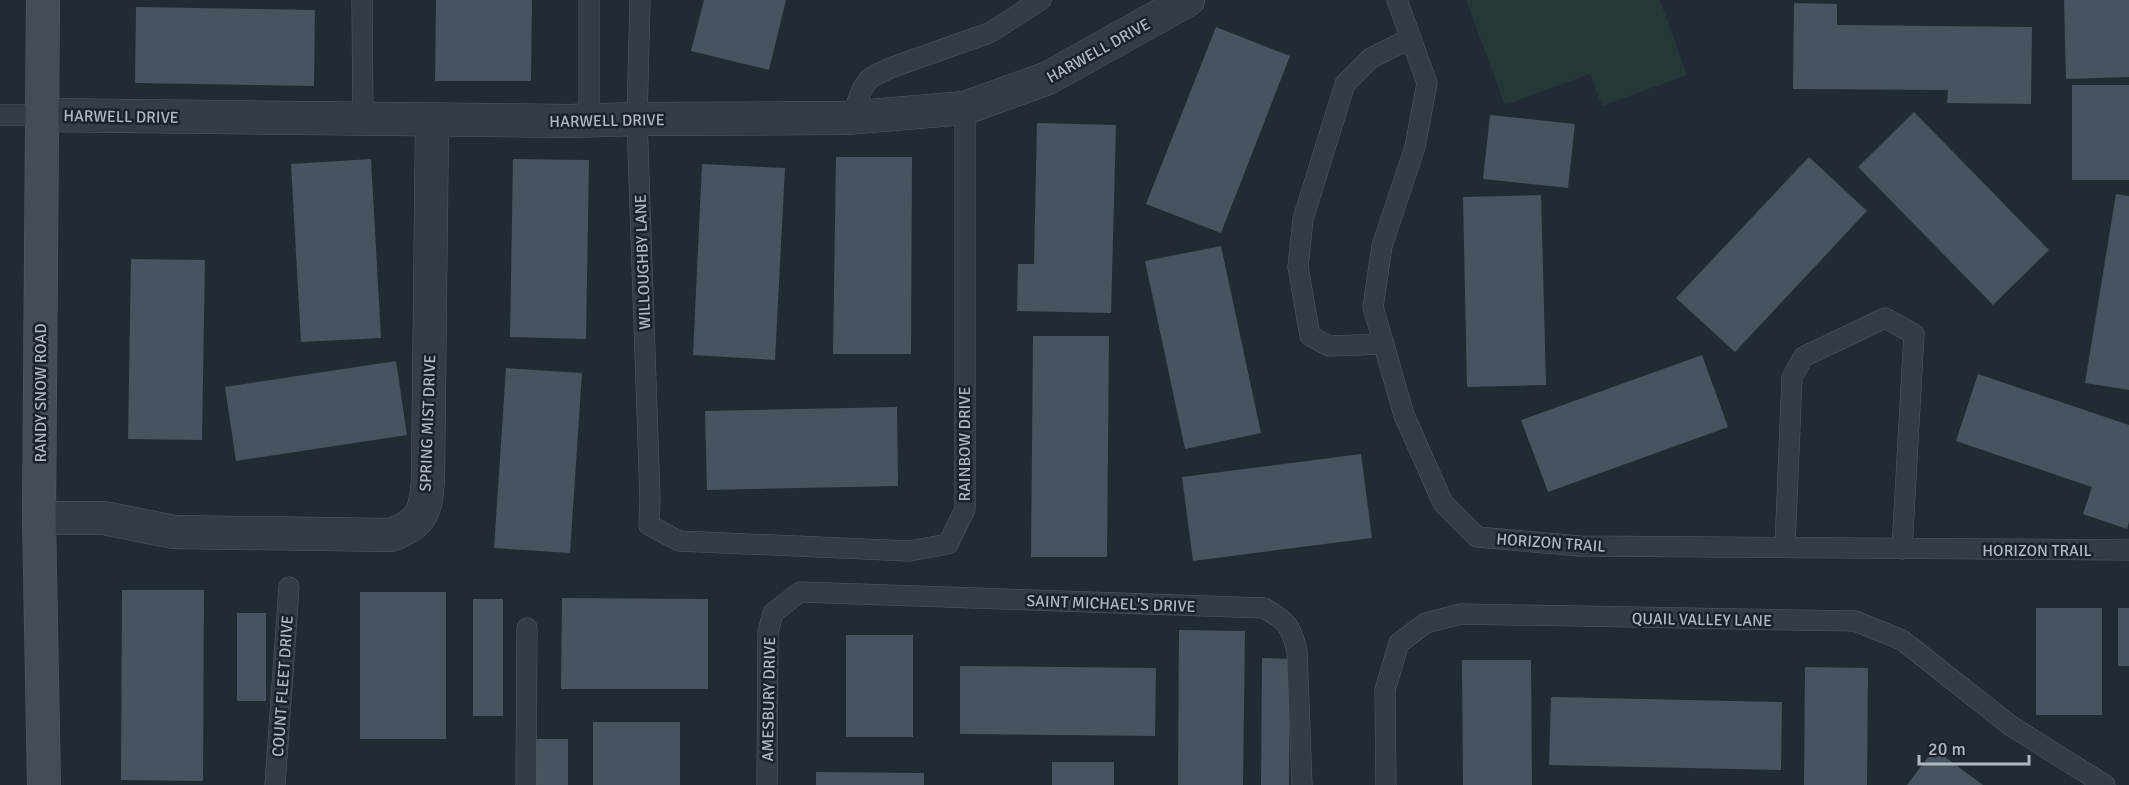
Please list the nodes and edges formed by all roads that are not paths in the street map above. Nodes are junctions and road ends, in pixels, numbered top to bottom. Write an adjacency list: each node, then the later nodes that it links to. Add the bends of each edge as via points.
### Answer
1 (43, 0): 11 (street, RANDY SNOW ROAD)
2 (362, 0): 13 (lane)
3 (589, 0): 16 (lane)
4 (640, 0): 14 (lane, WILLOUGHBY LANE)
5 (1041, 0): 12 (lane, via 989,33 870,78)
6 (1188, 0): 9 (street, HARWELL DRIVE, via 1048,78)
7 (1397, 0): 8 (lane, HORIZON TRAIL)
8 (1411, 38): 17 (lane, HORIZON TRAIL, via 1427,83 1415,147 1382,246 1373,307); 17 (lane, via 1371,58 1344,84 1303,219 1298,267 1310,336 1329,346)
9 (964, 108): 12 (street, HARWELL DRIVE); 19 (lane, RAINBOW DRIVE, via 964,509 948,544 909,551 680,541)
10 (0, 115): 11 (lane, HARWELL DRIVE)
11 (42, 115): 13 (street, HARWELL DRIVE); 18 (street, RANDY SNOW ROAD)
12 (852, 117): 14 (street, HARWELL DRIVE)
13 (363, 119): 15 (street, HARWELL DRIVE)
14 (637, 119): 16 (street, HARWELL DRIVE); 19 (lane, WILLOUGHBY LANE)
15 (432, 120): 16 (street, HARWELL DRIVE); 18 (street, SPRING MIST DRIVE, via 427,487 420,517 409,529 391,535 174,532 104,519)
16 (589, 121)
17 (1384, 344): 20 (lane, HORIZON TRAIL, via 1404,415 1443,503 1477,537 1580,546)
18 (39, 518): 26 (street, RANDY SNOW ROAD)
19 (649, 525)
20 (1785, 548): 21 (lane, HORIZON TRAIL); 21 (lane, via 1792,378 1803,357 1885,318 1914,334)
21 (1902, 549): 22 (lane, HORIZON TRAIL)
22 (2129, 550)
23 (289, 587): 27 (lane, COUNT FLEET DRIVE)
24 (773, 613): 29 (lane, AMESBURY DRIVE, via 768,632); 30 (lane, SAINT MICHAEL'S DRIVE, via 800,591 1264,608 1280,617 1292,631 1297,651)
25 (528, 628): 28 (lane)
26 (44, 785)
27 (275, 785)
28 (526, 785)
29 (767, 785)
30 (1302, 785)
31 (1386, 785): 32 (lane, QUAIL VALLEY LANE, via 1385,690 1399,643 1426,623 1461,614 1855,621 1902,640 2011,726)
32 (2106, 785)

